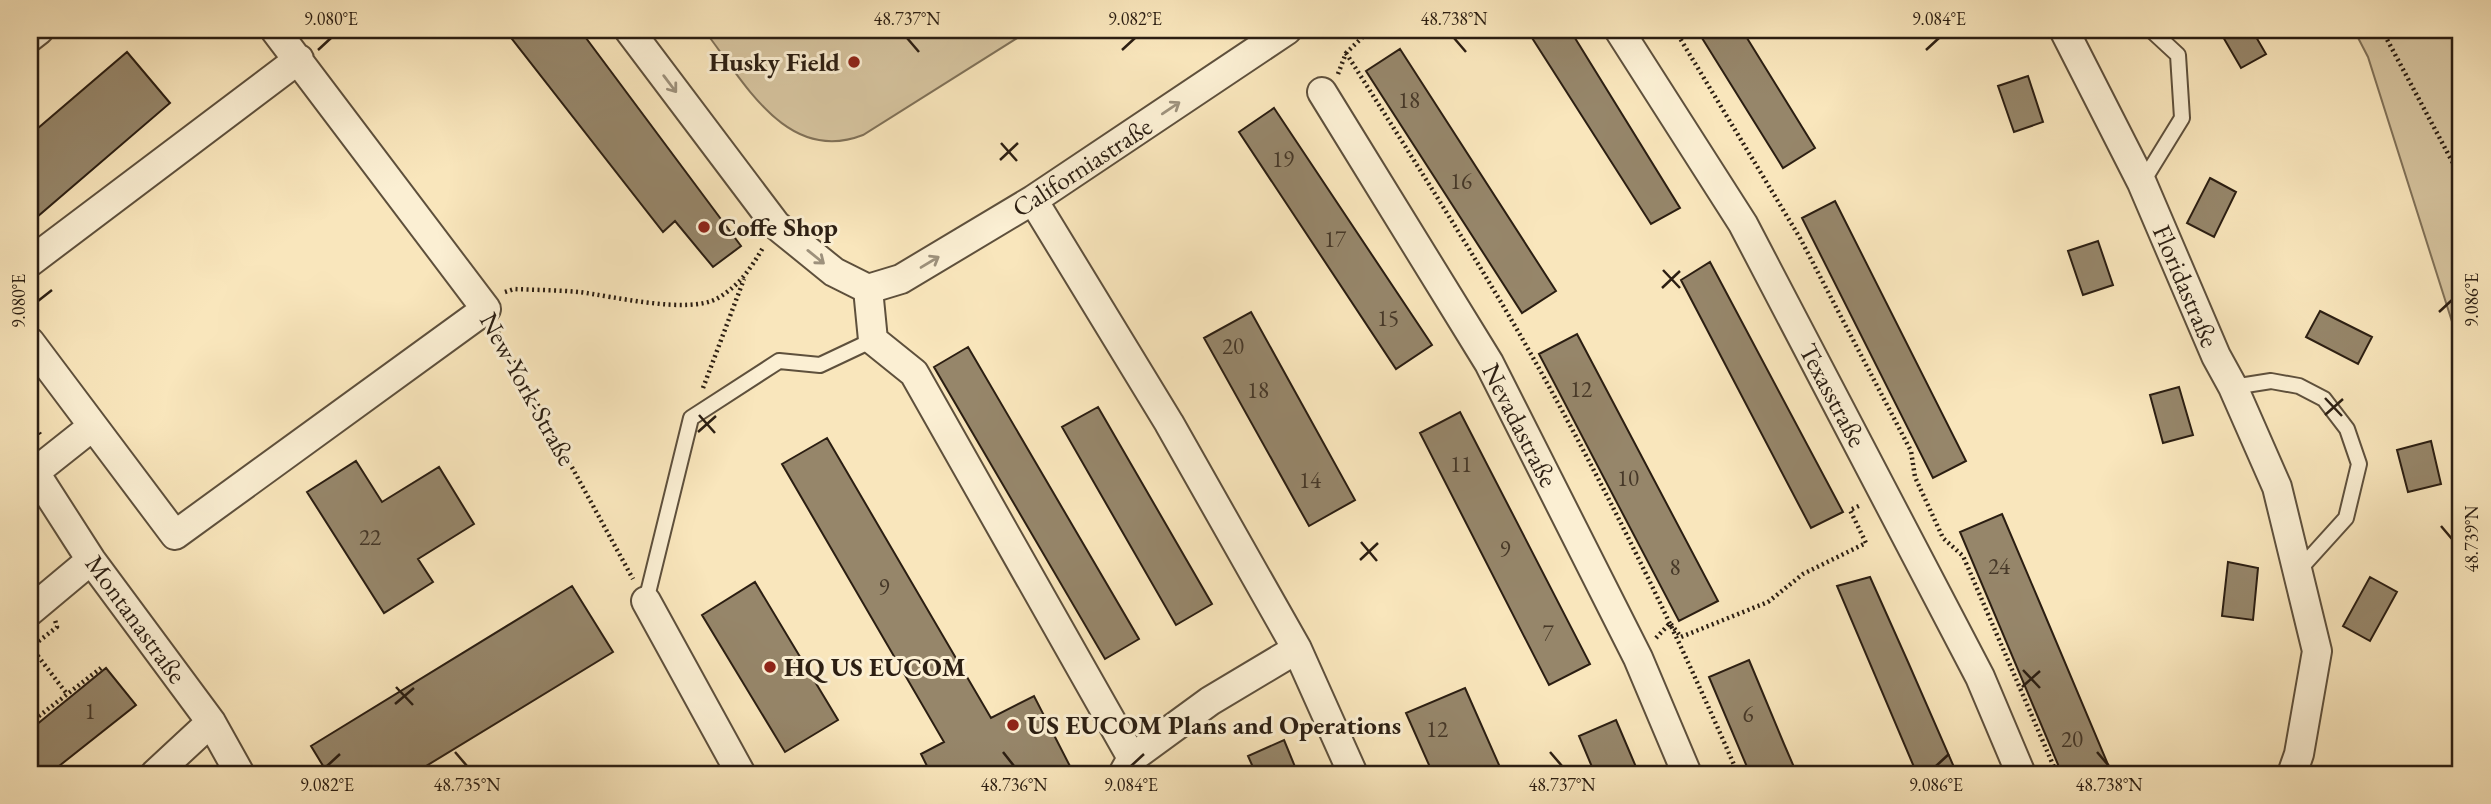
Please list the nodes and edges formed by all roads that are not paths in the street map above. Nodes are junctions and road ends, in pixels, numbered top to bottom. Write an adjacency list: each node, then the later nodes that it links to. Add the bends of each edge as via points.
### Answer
1 (39, 30): 8 (street)
2 (275, 30): 9 (street, New-York-Straße)
3 (629, 30): 14 (street, one-way to 14, via 776,225 835,271)
4 (1287, 30): 12 (street, Californiastraße, one-way to 4)
5 (1619, 30): 32 (street, Texasstraße, via 1743,224 1980,677)
6 (2064, 30): 11 (street, Floridastraße)
7 (2151, 30): 11 (lane, via 2178,55 2182,118)
8 (30, 37)
9 (299, 59): 13 (street); 18 (street, New-York-Straße, via 482,305 175,536)
10 (1325, 95): 31 (street, Nevadastraße, via 1489,363 1638,658)
11 (2142, 183): 17 (street, Floridastraße)
12 (1033, 200): 14 (street, Californiastraße, one-way to 12, via 901,279); 24 (street, via 1169,423)
13 (30, 262)
14 (868, 289): 15 (street)
15 (873, 340): 22 (lane, via 820,365 779,362 691,418); 26 (street, via 914,373)
16 (30, 342): 18 (street)
17 (2233, 387): 21 (street, Floridastraße, via 2277,487); 21 (lane, via 2271,381 2299,386 2324,399 2347,429 2359,464 2346,518)
18 (93, 426): 19 (street)
19 (32, 468): 20 (street, Montanastraße)
20 (91, 560): 23 (street); 25 (street, Montanastraße)
21 (2298, 571): 33 (street, Floridastraße, via 2317,651)
22 (646, 601): 29 (street)
23 (30, 611)
24 (1297, 649): 26 (street, via 1210,701); 30 (street)
25 (212, 722): 27 (street); 28 (street, Montanastraße)
26 (1127, 766)
27 (155, 774)
28 (240, 774)
29 (741, 774)
30 (1353, 774)
31 (1688, 774)
32 (2021, 774)
33 (2292, 774)

